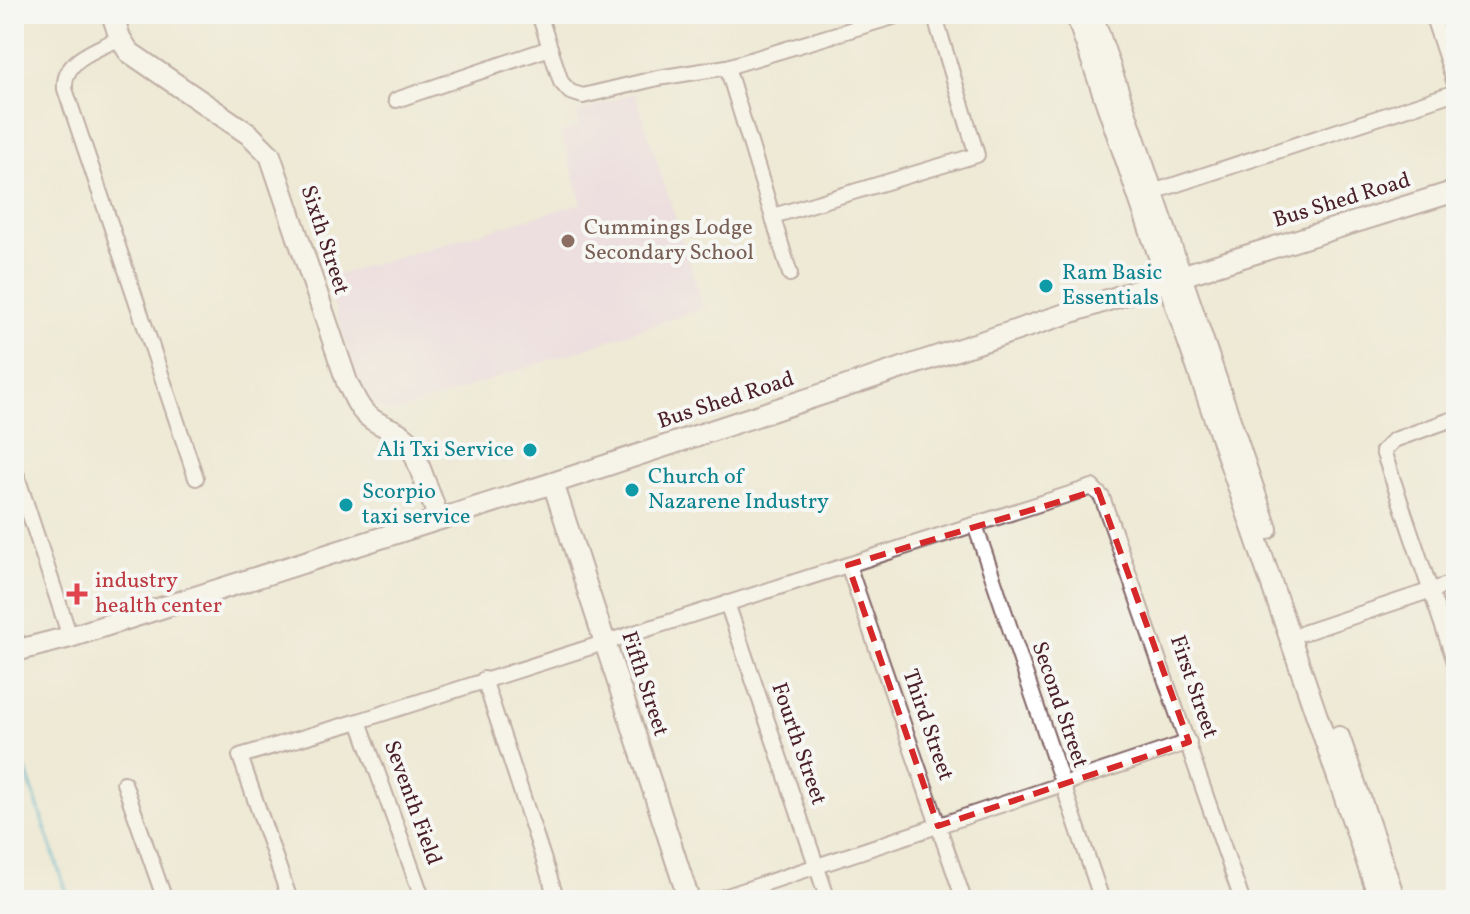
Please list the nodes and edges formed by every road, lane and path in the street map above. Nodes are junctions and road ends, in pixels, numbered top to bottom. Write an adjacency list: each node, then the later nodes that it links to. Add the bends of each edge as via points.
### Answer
1 (112, 14): 8 (street, Sixth Street)
2 (539, 14): 9 (street)
3 (903, 14): 10 (street)
4 (934, 14): 15 (street, via 977,155)
5 (1076, 14): 17 (street)
6 (1092, 14): 14 (street)
7 (1432, 14): 11 (street)
8 (120, 38): 20 (street, via 72,65 65,89); 22 (street, Sixth Street, via 137,58 250,135 270,155 347,382 370,419 410,442)
9 (550, 48): 10 (street, via 561,82 570,92 591,96); 12 (street)
10 (727, 67): 15 (street)
11 (1456, 89): 14 (street)
12 (396, 100)
13 (1456, 191): 17 (street, Bus Shed Road)
14 (1153, 192): 17 (street)
15 (773, 216): 16 (street)
16 (790, 274)
17 (1174, 279): 21 (street, Bus Shed Road); 28 (street); 50 (street)
18 (1456, 418): 26 (street, via 1394,440 1383,451)
19 (14, 467): 29 (street)
20 (196, 478)
21 (553, 483): 22 (street, Bus Shed Road); 30 (street, Fifth Street)
22 (439, 519): 29 (street, Bus Shed Road)
23 (975, 525): 24 (street); 35 (street, First Street, via 1092,487 1098,490); 37 (street, Second Street)
24 (848, 565): 27 (street); 38 (street, Third Street)
25 (1456, 582): 26 (street)
26 (1430, 590): 28 (street); 32 (street)
27 (727, 603): 30 (street); 39 (street, Fourth Street)
28 (1303, 633): 51 (street)
29 (70, 637): 31 (street, Bus Shed Road)
30 (604, 642): 33 (street); 44 (street, Fifth Street)
31 (16, 648)
32 (1456, 665)
33 (484, 679): 34 (street); 43 (street)
34 (359, 721): 41 (street, via 240,756); 42 (street, Seventh Field)
35 (1189, 742): 37 (street); 49 (street, First Street)
36 (124, 783): 40 (street)
37 (1063, 784): 38 (street); 48 (street, Second Street)
38 (938, 826): 39 (street); 47 (street, Third Street)
39 (816, 866): 45 (street); 46 (street, Fourth Street)
40 (165, 900)
41 (290, 900)
42 (423, 900)
43 (557, 900)
44 (689, 900)
45 (715, 900)
46 (828, 900)
47 (964, 900)
48 (1102, 900)
49 (1242, 900)
50 (1380, 900)
51 (1395, 900)

